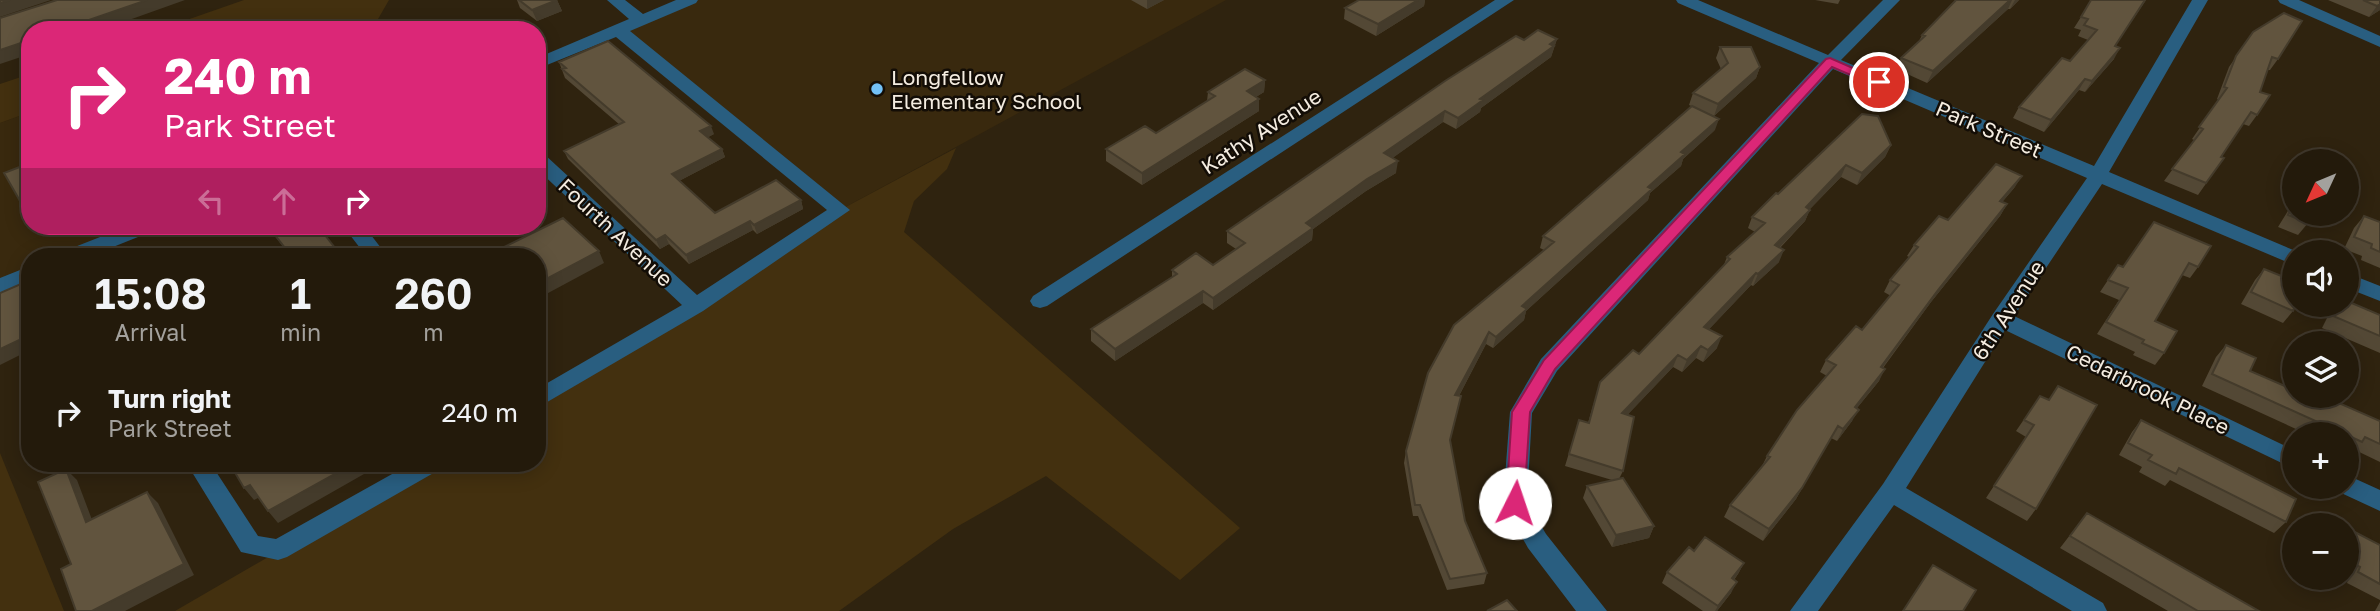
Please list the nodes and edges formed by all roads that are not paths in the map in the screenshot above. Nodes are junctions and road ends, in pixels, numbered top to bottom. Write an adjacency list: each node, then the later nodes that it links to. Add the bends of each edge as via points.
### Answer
1 (615, 0): 8 (street)
2 (690, 0): 8 (street)
3 (1506, 0): 22 (street, Kathy Avenue)
4 (1684, 0): 12 (street, Park Street)
5 (1892, 0): 12 (street)
6 (2200, 0): 14 (street, 6th Avenue)
7 (2286, 0): 10 (street)
8 (640, 20): 9 (street)
9 (618, 30): 11 (street); 23 (street, Fourth Avenue, via 841,210)
10 (2380, 42)
11 (546, 60)
12 (1830, 62): 14 (street, Park Street); 32 (street, via 1549,365 1521,412 1515,503 1537,541 1578,597)
13 (546, 166): 23 (street, Fourth Avenue)
14 (2098, 175): 17 (street, Park Street); 24 (street, 6th Avenue)
15 (124, 235): 16 (street)
16 (93, 248)
17 (2282, 253)
18 (21, 277): 20 (street)
19 (2359, 285): 21 (street)
20 (0, 286)
21 (2380, 294)
22 (1040, 301)
23 (696, 306): 25 (street, Fourth Avenue)
24 (2001, 319): 26 (street, Cedarbrook Place); 29 (street, 6th Avenue)
25 (546, 395)
26 (2282, 454)
27 (204, 472): 28 (street, via 250,545 278,550)
28 (415, 472)
29 (1891, 491): 33 (street, 6th Avenue); 34 (street)
30 (2359, 491): 31 (street)
31 (2380, 501)
32 (1594, 611)
33 (1803, 611)
34 (2094, 611)

